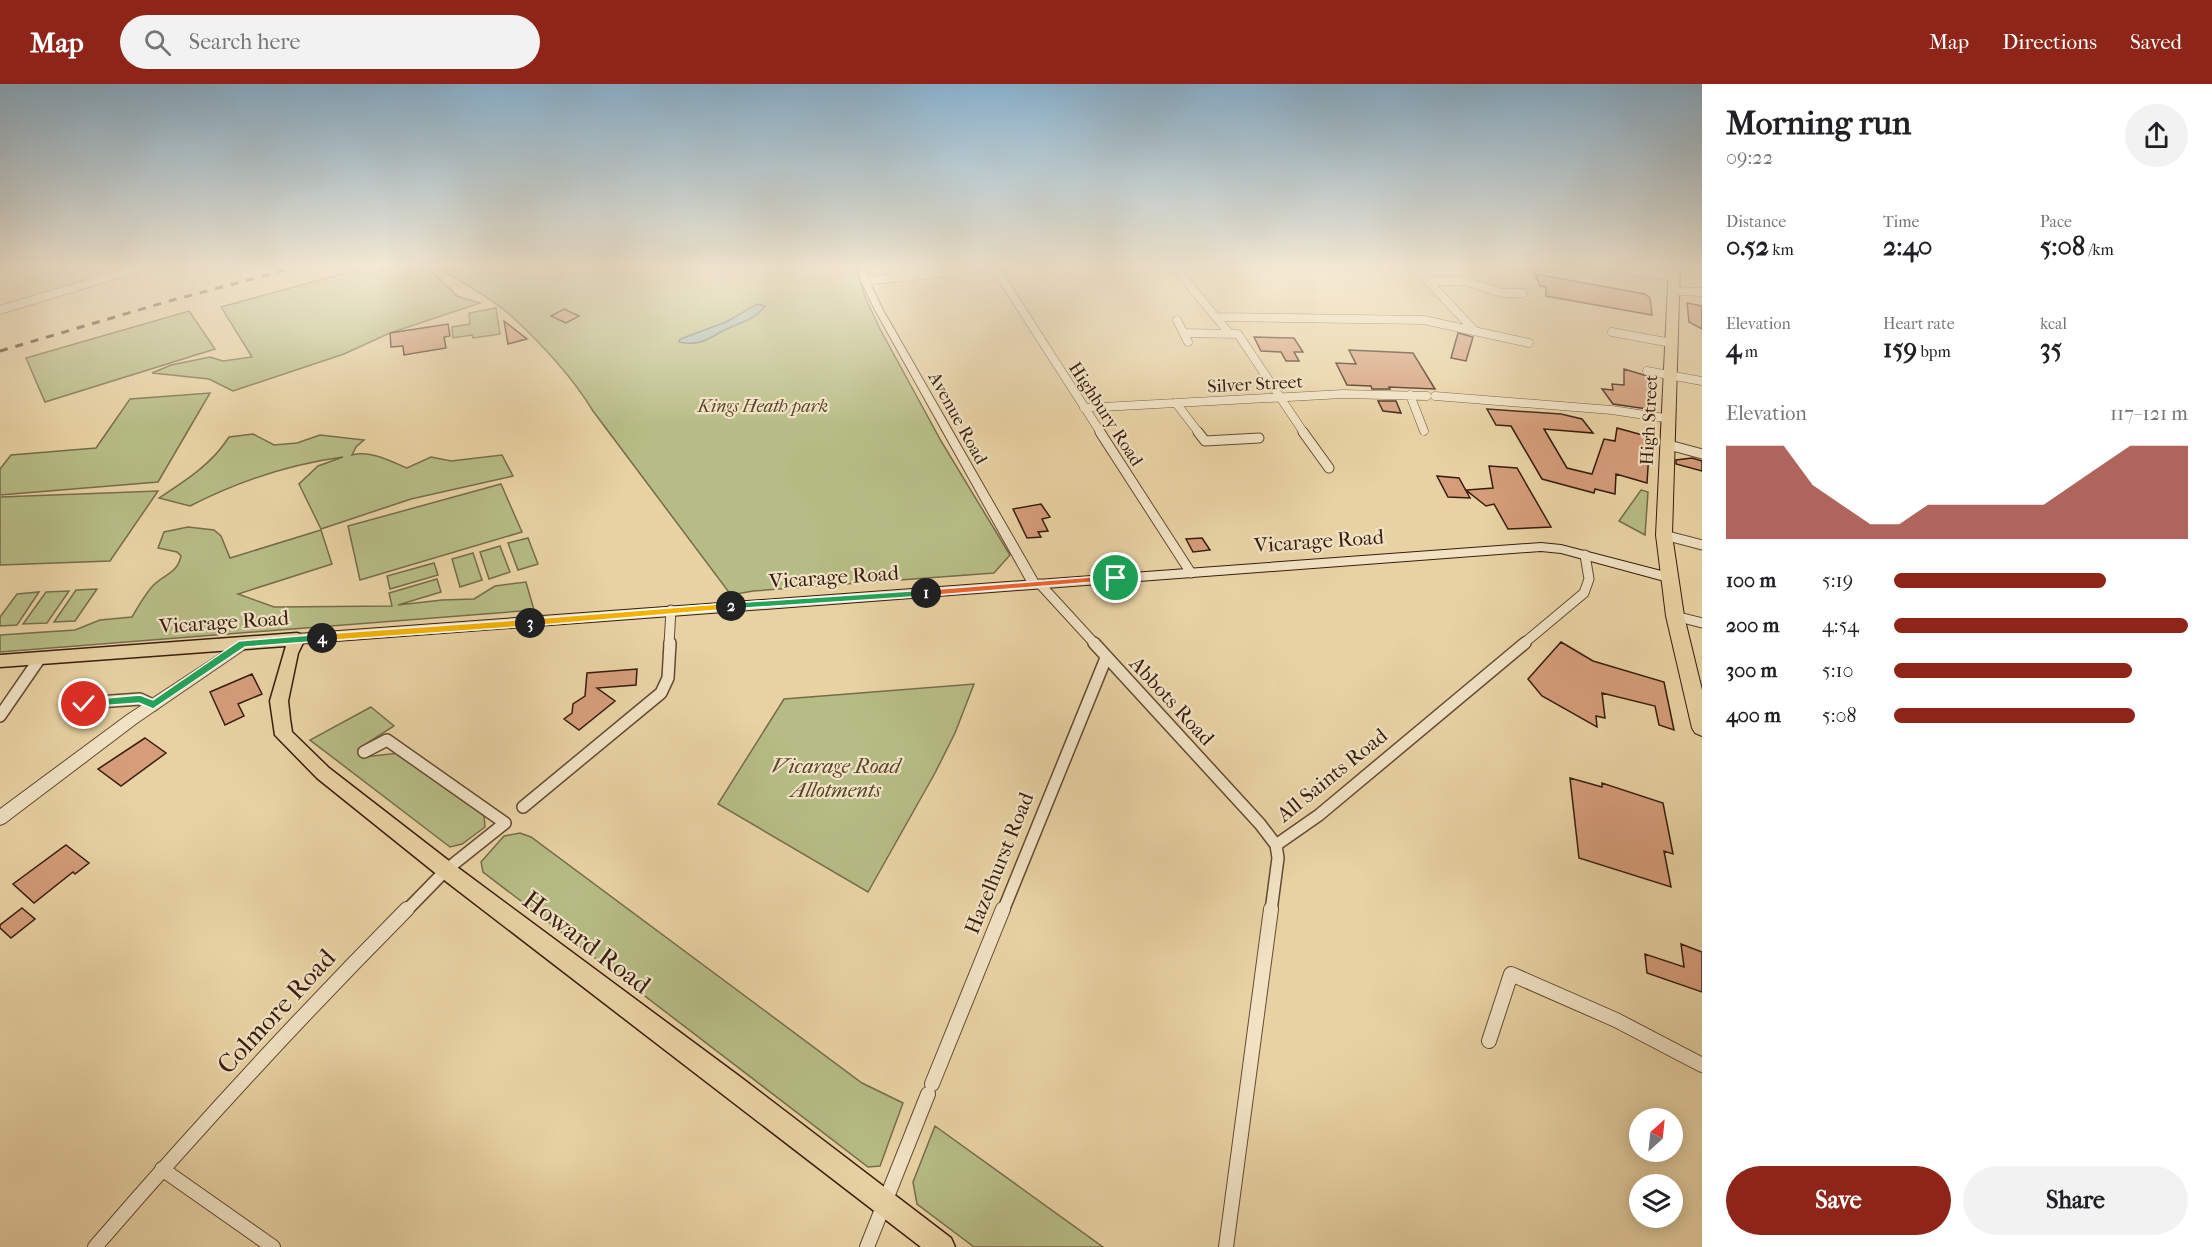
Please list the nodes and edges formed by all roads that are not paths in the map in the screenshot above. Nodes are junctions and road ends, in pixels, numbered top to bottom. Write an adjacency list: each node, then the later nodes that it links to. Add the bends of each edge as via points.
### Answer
1 (886, 319): 33 (street, Avenue Road)
2 (1027, 319): 21 (street, Highbury Road)
3 (1219, 319): 11 (street)
4 (1415, 319): 8 (street)
5 (1464, 319): 8 (street)
6 (1672, 319): 14 (highway, High Street)
7 (1177, 320): 10 (street)
8 (1474, 330): 13 (street)
9 (1612, 332): 14 (street)
10 (1184, 333): 11 (street); 12 (street)
11 (1229, 333): 19 (street, via 1238,334 1243,340)
12 (1188, 342)
13 (1529, 343)
14 (1671, 343): 16 (highway, High Street)
15 (1647, 370): 16 (street)
16 (1671, 376): 17 (street); 22 (highway, High Street)
17 (1702, 381)
18 (1410, 395): 19 (street, Silver Street); 22 (street, Silver Street, via 1612,410); 23 (street)
19 (1278, 397): 20 (street, Silver Street); 27 (street)
20 (1176, 404): 21 (street, Silver Street); 24 (street, via 1205,441)
21 (1084, 408): 31 (street, Highbury Road)
22 (1671, 419): 25 (highway, High Street)
23 (1424, 431)
24 (1259, 438)
25 (1669, 445): 26 (street); 28 (highway, High Street)
26 (1702, 454)
27 (1329, 468)
28 (1664, 535): 29 (street); 32 (highway, High Street)
29 (1702, 545)
30 (1586, 555): 31 (main road, Vicarage Road, via 1541,547); 32 (main road, Vicarage Road); 49 (street, All Saints Road, via 1590,583 1584,593 1319,815)
31 (1191, 573): 33 (main road, Vicarage Road)
32 (1668, 577): 35 (highway, High Street)
33 (1037, 584): 34 (main road, Vicarage Road); 40 (street, Abbots Road)
34 (671, 610): 37 (main road, Vicarage Road); 47 (street, via 668,678 661,693)
35 (1675, 616): 36 (street); 45 (highway, High Street)
36 (1702, 623)
37 (297, 639): 38 (main road, Vicarage Road); 50 (main road, Howard Road, via 279,701 284,735 323,773)
38 (243, 644): 39 (main road, Vicarage Road); 43 (street)
39 (40, 658): 41 (main road, Vicarage Road); 44 (street)
40 (1106, 658): 49 (street, Abbots Road); 54 (street, Hazelhurst Road)
41 (0, 661)
42 (84, 704): 43 (street, via 140,699)
43 (153, 705): 48 (street)
44 (0, 716)
45 (1702, 728)
46 (364, 752): 50 (street, Colmore Road, via 387,740 505,823)
47 (523, 807)
48 (0, 819)
49 (1276, 845): 59 (street, All Saints Road, via 1278,858)
50 (446, 870): 53 (street, Colmore Road, via 315,1002); 54 (main road, Howard Road)
51 (1490, 1041): 52 (street, via 1511,974 1607,1016)
52 (1702, 1065)
53 (162, 1169): 55 (street, Colmore Road); 56 (street)
54 (885, 1204): 57 (street, Hazelhurst Road); 58 (main road, Howard Road)
55 (95, 1247)
56 (273, 1247)
57 (867, 1247)
58 (942, 1247)
59 (1226, 1247)

